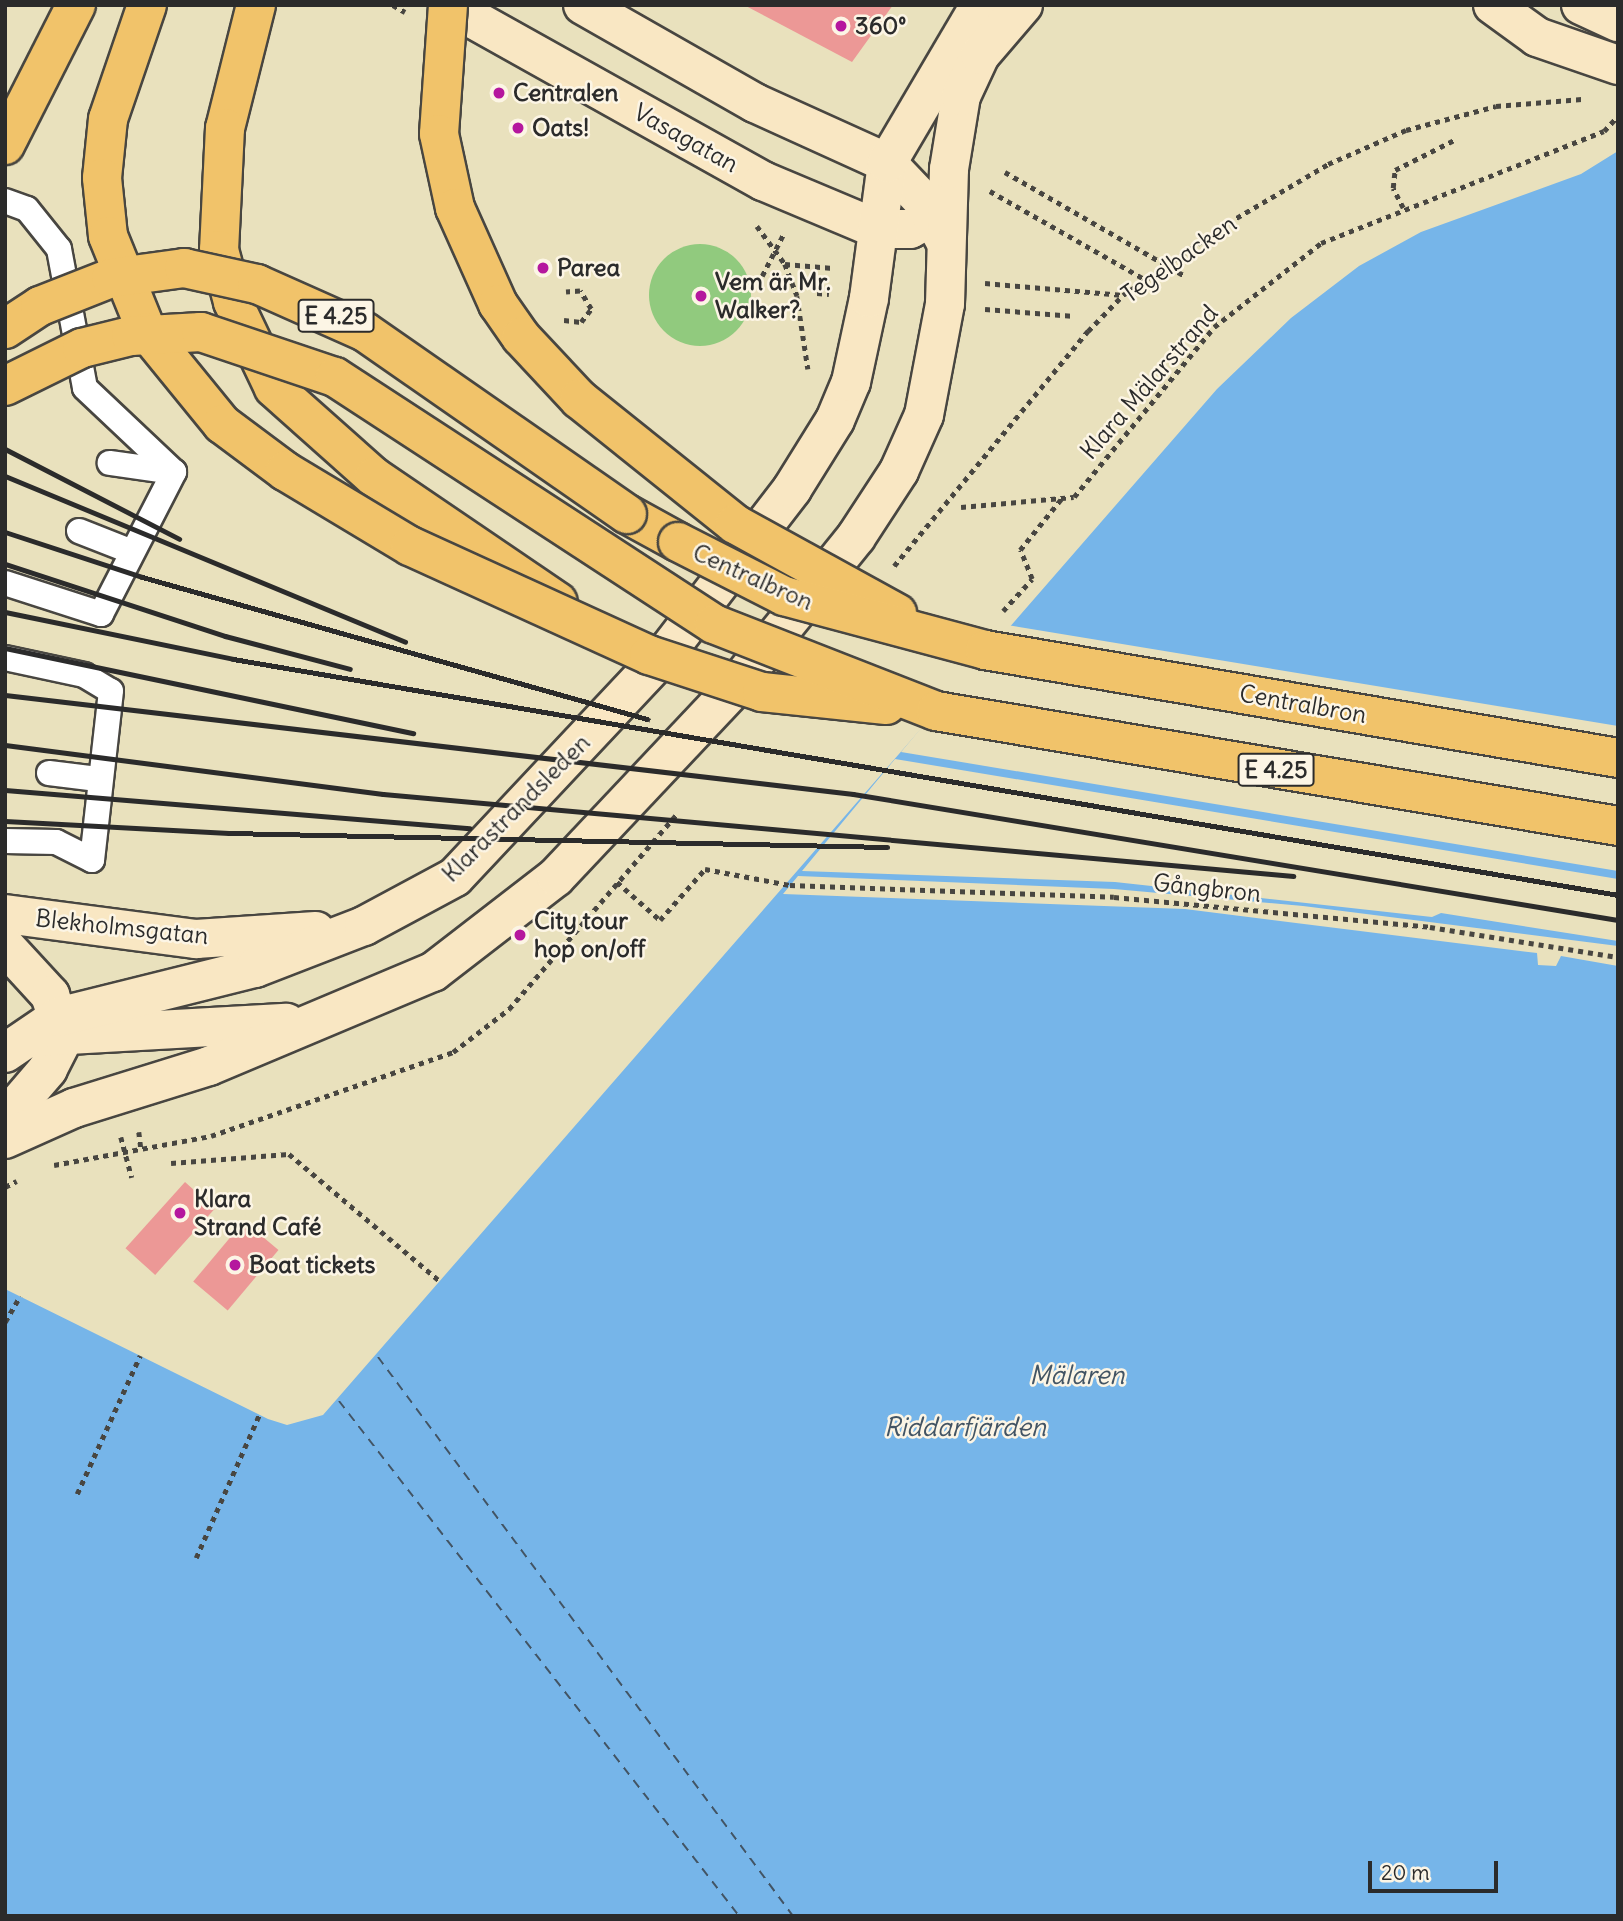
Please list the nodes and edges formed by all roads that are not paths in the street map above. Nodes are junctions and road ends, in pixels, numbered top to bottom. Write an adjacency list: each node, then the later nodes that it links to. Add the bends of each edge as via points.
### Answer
1 (76, 5): 12 (highway, bridge)
2 (147, 5): 24 (highway, bridge, via 108,119 102,178 108,236 126,290 176,373 222,424 285,471 410,546)
3 (256, 5): 24 (highway, bridge, via 225,128 219,250 233,302 274,388 374,477)
4 (448, 5): 16 (street, Vasagatan, via 762,181); 25 (highway, bridge, via 439,134 455,208 498,304 522,337 579,399 735,524)
5 (979, 5): 13 (street)
6 (1023, 5): 15 (street, via 980,55 961,96)
7 (1493, 5): 11 (street, via 1537,37)
8 (1581, 5): 10 (street)
9 (597, 9): 13 (street, via 755,103)
10 (1618, 22)
11 (1615, 65)
12 (5, 145)
13 (887, 163): 15 (street); 16 (street)
14 (5, 201): 20 (lane, via 27,209 59,249 85,388)
15 (941, 204): 16 (street, Vasagatan, via 910,229); 36 (street, Klarastrandsleden, via 949,257 937,363 924,415 899,471 856,537 735,687 512,917 433,972)
16 (877, 229): 34 (street, Klarastrandsleden, via 851,382 835,420 792,489 669,649 454,877)
17 (5, 328): 25 (highway, Centralbron / E 4.25, bridge, via 40,306 111,278 184,268 257,284 365,332 627,514 713,562 784,596)
18 (5, 386): 27 (highway, Centralbron / E 4.25, bridge, via 82,348 131,336 201,332 265,349 335,377 714,624)
19 (110, 463): 20 (lane)
20 (174, 472): 22 (lane)
21 (79, 531): 22 (lane)
22 (130, 551): 23 (lane, via 101,614)
23 (5, 583)
24 (607, 635): 27 (highway, bridge, via 762,692)
25 (970, 647): 28 (highway, Centralbron / E 4.25, bridge)
26 (5, 658): 30 (lane, via 84,675 111,691)
27 (936, 710): 31 (highway, Centralbron / E 4.25, bridge)
28 (1618, 758)
29 (49, 773): 30 (lane)
30 (98, 779): 32 (lane, via 92,860 56,842)
31 (1618, 826)
32 (5, 841)
33 (5, 914): 34 (street, Blekholmsgatan, via 196,939)
34 (364, 926): 37 (street, Klarastrandsleden, via 254,968)
35 (5, 946): 37 (street, Blekholmsgatan, via 50,995)
36 (317, 1021): 37 (street, Klarastrandsleden); 40 (street, Klarastrandsleden)
37 (61, 1027): 38 (street, Klarastrandsleden); 39 (street, via 48,1069)
38 (11, 1042)
39 (5, 1119)
40 (5, 1139)

